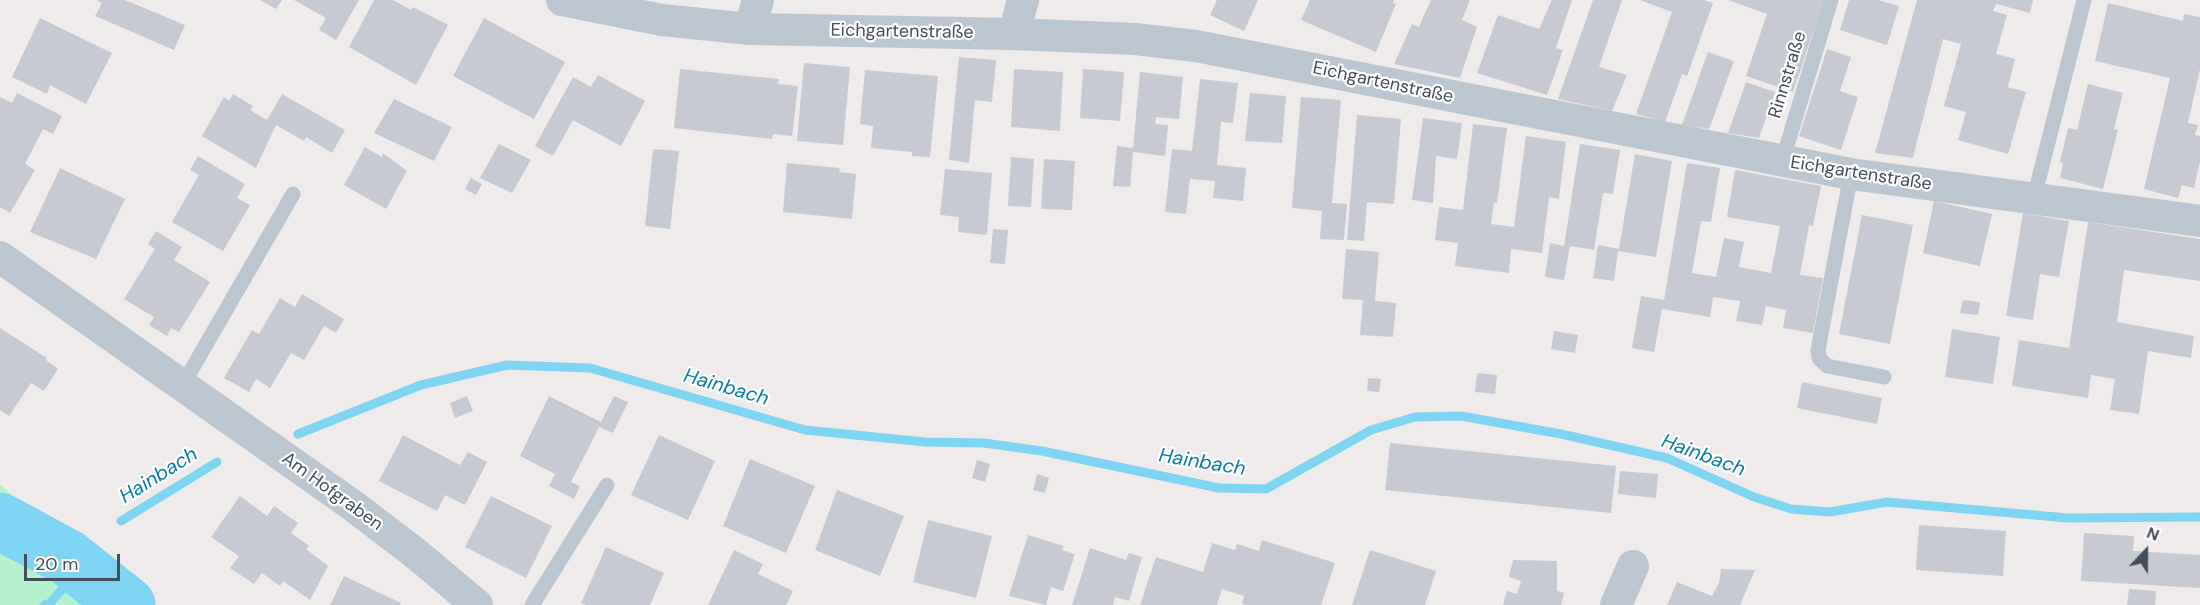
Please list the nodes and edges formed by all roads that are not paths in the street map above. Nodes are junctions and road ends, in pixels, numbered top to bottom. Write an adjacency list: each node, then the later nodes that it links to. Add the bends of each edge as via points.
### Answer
1 (562, 0): 5 (street, Eichgartenstraße, via 662,20)
2 (1023, 0): 6 (street)
3 (1831, 0): 7 (lane, Rinnstraße)
4 (2084, 0): 10 (lane)
5 (754, 14): 6 (street, Eichgartenstraße)
6 (1014, 33): 7 (street, Eichgartenstraße, via 1135,39 1206,48)
7 (1782, 162): 8 (street, Eichgartenstraße)
8 (1851, 174): 10 (street, Eichgartenstraße); 13 (lane, via 1819,358 1827,366)
9 (292, 194): 14 (lane)
10 (2034, 198): 11 (street, Eichgartenstraße)
11 (2200, 220)
12 (0, 257): 14 (street, Am Hofgraben)
13 (1884, 377)
14 (182, 386): 17 (street, Am Hofgraben, via 352,505)
15 (607, 485): 18 (lane)
16 (1633, 566): 19 (street)
17 (477, 605)
18 (532, 605)
19 (1616, 605)

